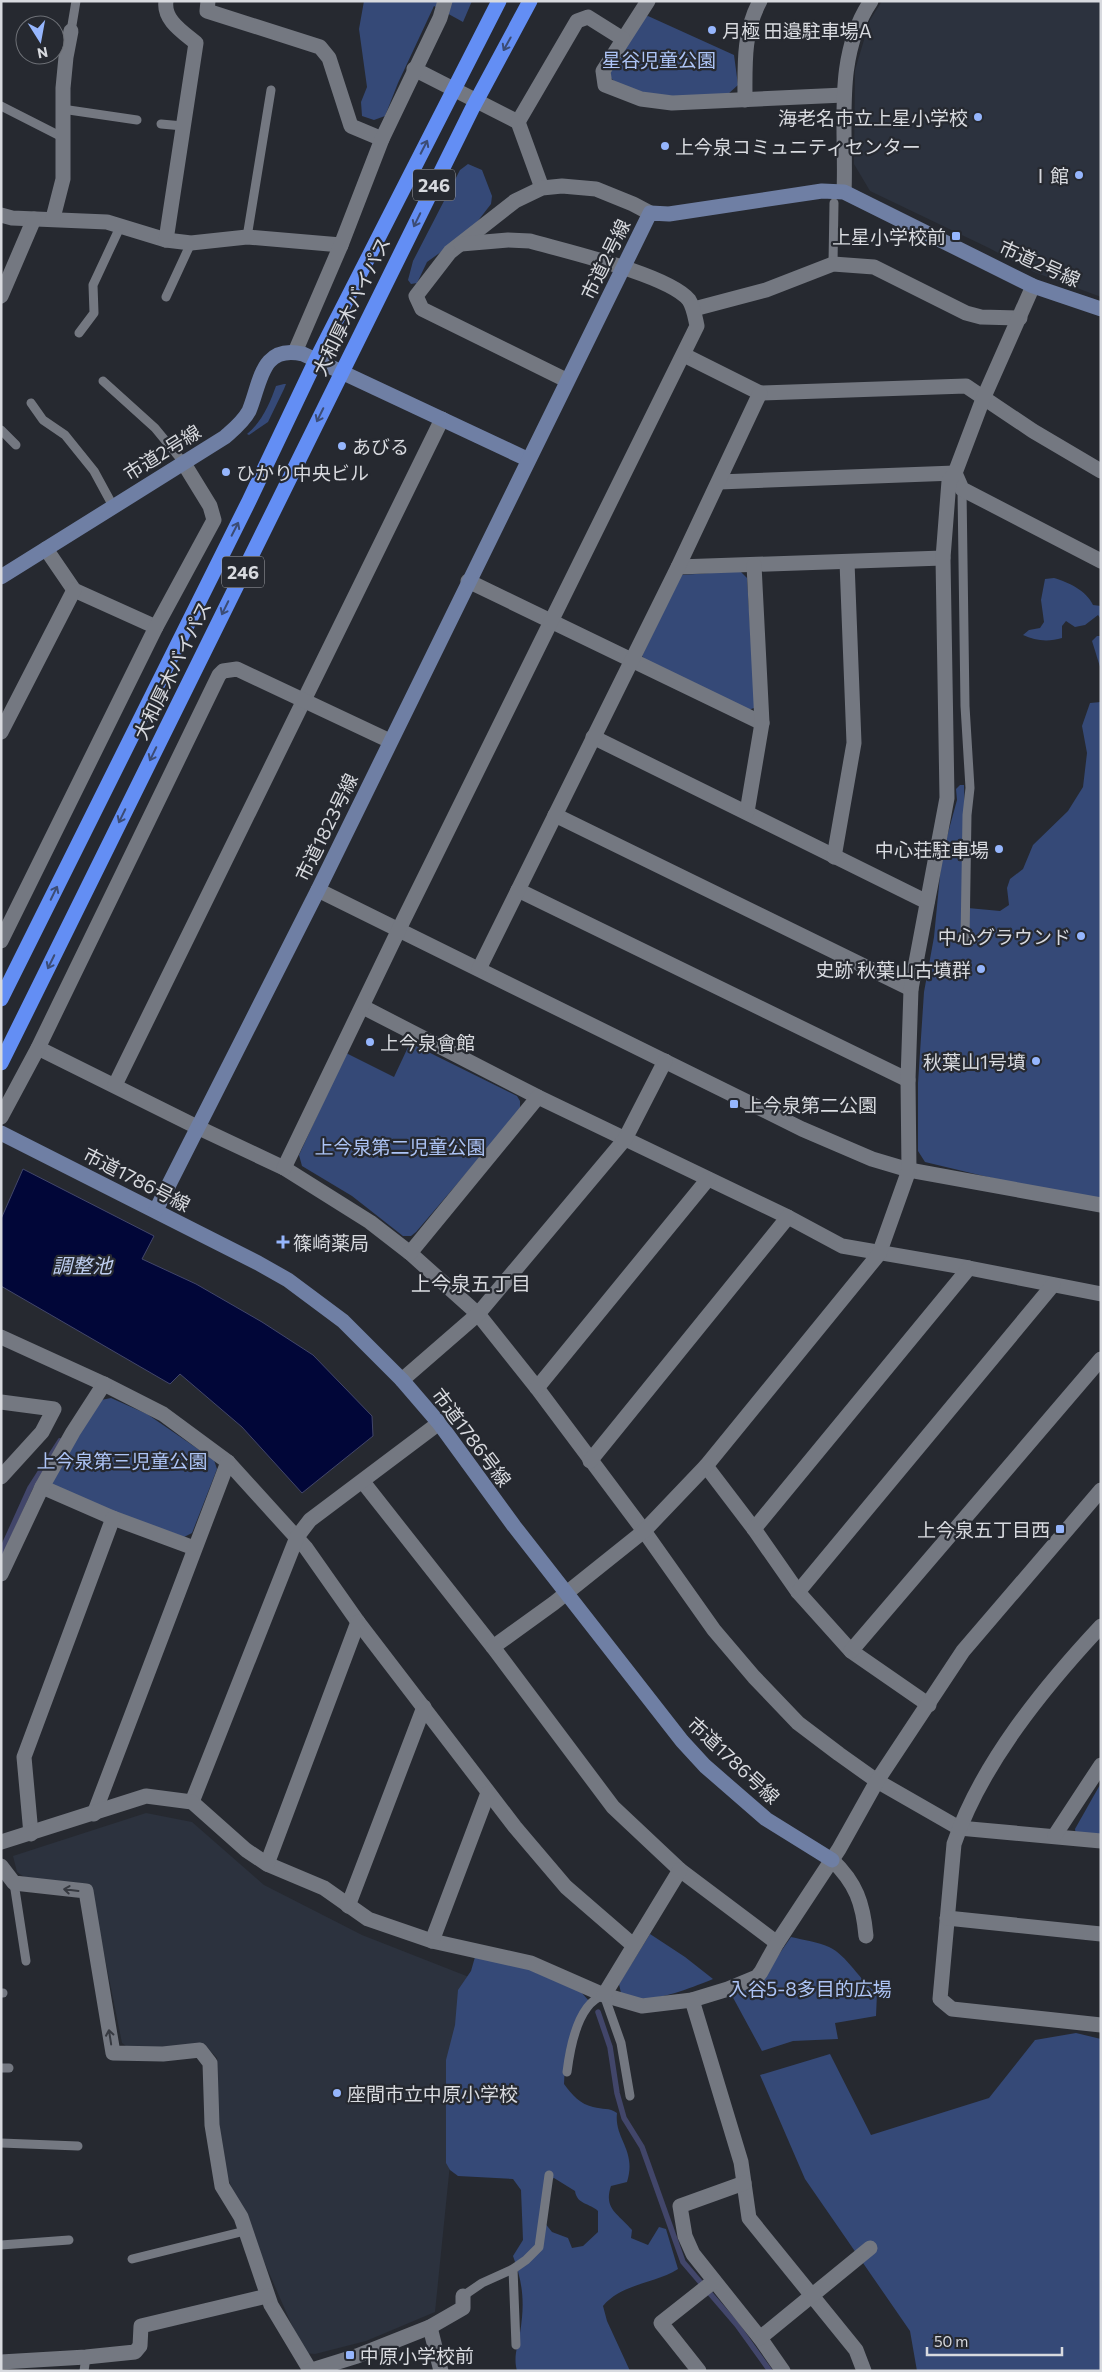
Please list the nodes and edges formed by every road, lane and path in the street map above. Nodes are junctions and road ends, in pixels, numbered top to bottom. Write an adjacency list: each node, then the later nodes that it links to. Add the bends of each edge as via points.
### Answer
1 (76, 1): 10 (lane)
2 (166, 1): 21 (street, via 169,19 196,43)
3 (208, 1): 23 (street, via 207,11 320,47 329,58 351,126)
4 (445, 1): 12 (street)
5 (499, 1): 47 (highway, 大和厚木バイパス / 246, one-way to 5)
6 (530, 1): 48 (highway, 大和厚木バイパス / 246, one-way to 48, via 472,109)
7 (648, 1): 11 (street)
8 (760, 1): 15 (street, via 751,18 745,50)
9 (871, 1): 14 (street, via 854,36)
10 (71, 31): 17 (street)
11 (623, 39): 15 (street, via 603,71 605,85 641,99 672,103); 19 (street, via 588,17 578,21)
12 (417, 70): 19 (street); 23 (street)
13 (270, 90): 31 (lane)
14 (844, 94): 15 (street); 25 (street)
15 (745, 100)
16 (1, 106): 22 (lane)
17 (62, 109): 18 (lane); 22 (street)
18 (137, 120)
19 (512, 120): 24 (street)
20 (161, 124): 21 (lane)
21 (183, 126): 32 (street)
22 (62, 137): 28 (street, via 63,179)
23 (382, 139): 35 (street)
24 (542, 188): 26 (street, via 596,189); 34 (street, via 515,201)
25 (839, 198): 26 (street, 市道2号線, via 822,191 669,214); 36 (lane); 38 (street, 市道2号線)
26 (650, 213): 37 (street, 市道2号線)
27 (1, 215): 29 (street)
28 (53, 218): 29 (street); 30 (street)
29 (34, 219): 39 (street)
30 (120, 225): 32 (street); 44 (lane, via 93,285 94,312)
31 (247, 237): 33 (street); 35 (street)
32 (166, 240): 33 (street)
33 (191, 243): 40 (lane)
34 (461, 244): 37 (street, via 530,241); 49 (street, via 450,252 416,296 422,309)
35 (341, 245): 45 (street)
36 (833, 264): 41 (street, via 766,290); 43 (street, via 874,267 966,313 981,317)
37 (622, 268): 41 (street, via 662,281 688,299); 49 (street, 市道2号線)
38 (1033, 286): 42 (street, 市道2号線); 43 (street)
39 (1, 296)
40 (166, 297)
41 (694, 309): 46 (street, via 697,326)
42 (1101, 309)
43 (1020, 318): 52 (street)
44 (79, 333)
45 (295, 352): 47 (street); 58 (street, 市道2号線, via 280,352 272,357 242,422 225,437)
46 (684, 355): 51 (street); 73 (street)
47 (316, 360): 48 (street); 92 (highway, 大和厚木バイパス / 246, one-way to 47)
48 (341, 372): 54 (street); 96 (highway, 大和厚木バイパス / 246, one-way to 96)
49 (566, 380): 57 (street, 市道2号線)
50 (102, 381): 58 (lane, via 155,428)
51 (760, 393): 52 (street, via 966,386); 61 (street)
52 (983, 399): 59 (street); 60 (street)
53 (31, 403): 63 (lane, via 43,420 65,435 94,471)
54 (442, 419): 57 (street); 76 (street)
55 (2, 432): 56 (lane)
56 (16, 445)
57 (527, 459): 71 (street, 市道1823号線)
58 (183, 462): 63 (street, 市道2号線); 74 (street, via 210,506 214,520)
59 (1101, 471)
60 (955, 473): 61 (street); 62 (street); 65 (street, via 949,481)
61 (719, 482): 69 (street)
62 (962, 490): 66 (street); 88 (lane, via 965,706 970,788)
63 (114, 506): 64 (street, 市道2号線)
64 (46, 549): 70 (street, 市道2号線); 72 (street)
65 (943, 558): 67 (street); 86 (street, via 947,798)
66 (1101, 561)
67 (847, 562): 68 (street); 83 (street, via 854,743)
68 (754, 565): 69 (street); 77 (street)
69 (678, 566): 75 (street)
70 (1, 577)
71 (468, 582): 73 (street); 80 (street, 市道1823号線)
72 (74, 590): 74 (street); 78 (street)
73 (552, 622): 75 (street); 87 (street)
74 (156, 627): 89 (street)
75 (631, 660): 77 (street); 79 (street)
76 (304, 700): 80 (street); 94 (street, via 237,669 219,675); 98 (street)
77 (762, 723): 81 (street)
78 (1, 732)
79 (594, 737): 81 (street); 82 (street)
80 (390, 741): 84 (street, 市道1823号線)
81 (747, 812): 83 (street)
82 (555, 814): 85 (street); 91 (street)
83 (834, 857): 86 (street)
84 (318, 890): 87 (street); 101 (street, 市道1823号線)
85 (518, 890): 90 (street); 97 (street)
86 (926, 902): 91 (street)
87 (399, 930): 90 (street); 93 (street)
88 (965, 940)
89 (1, 941)
90 (479, 968): 95 (street)
91 (911, 989): 97 (street)
92 (1, 1000)
93 (363, 1007): 99 (street); 104 (street)
94 (38, 1048): 98 (street); 100 (street)
95 (665, 1061): 103 (street); 105 (street, via 802,1129 872,1160)
96 (1, 1062)
97 (908, 1080): 105 (street)
98 (115, 1085): 101 (street)
99 (538, 1097): 103 (street); 110 (street)
100 (1, 1117)
101 (197, 1127): 104 (street); 108 (street, 市道1823号線)
102 (1, 1133): 108 (street, 市道1786号線)
103 (625, 1139): 106 (street); 115 (street)
104 (284, 1168): 110 (street, via 370,1222)
105 (909, 1170): 107 (street); 111 (street)
106 (708, 1179): 109 (street); 120 (street)
107 (1101, 1205)
108 (156, 1210): 118 (street, 市道1786号線, via 288,1280 343,1321)
109 (788, 1217): 111 (street, via 842,1246); 123 (street)
110 (410, 1253): 115 (street)
111 (879, 1254): 112 (street); 125 (street)
112 (969, 1268): 113 (street); 131 (street)
113 (1053, 1285): 114 (street); 136 (street)
114 (1101, 1294)
115 (478, 1314): 118 (street); 120 (street)
116 (1, 1337): 119 (street)
117 (1101, 1359): 141 (street)
118 (402, 1380): 122 (street, 市道1786号線)
119 (104, 1384): 124 (street, via 163,1414); 128 (street)
120 (537, 1388): 123 (street)
121 (1, 1402): 126 (street, via 54,1409 42,1432)
122 (439, 1423): 127 (street); 137 (street, 市道1786号線)
123 (590, 1461): 132 (street)
124 (228, 1462): 133 (street); 134 (street)
125 (706, 1466): 131 (street); 132 (street)
126 (1, 1477)
127 (363, 1482): 133 (street, via 310,1520); 140 (street)
128 (42, 1487): 130 (street); 135 (street)
129 (1100, 1492): 142 (street, via 963,1651)
130 (113, 1518): 134 (street); 150 (street, via 24,1757)
131 (754, 1529): 136 (street)
132 (644, 1531): 137 (street); 145 (street, via 714,1630 774,1700)
133 (297, 1537): 138 (street); 147 (street)
134 (194, 1548): 148 (street)
135 (1, 1574)
136 (798, 1592): 141 (street)
137 (568, 1593): 140 (street); 154 (street, 市道1786号線, via 659,1714 704,1766 766,1819)
138 (358, 1622): 143 (street); 155 (street)
139 (1101, 1626): 149 (street, via 1029,1709 983,1782)
140 (493, 1646): 157 (street, via 600,1792)
141 (851, 1651): 142 (street)
142 (929, 1705): 145 (street)
143 (424, 1707): 146 (street); 159 (street)
144 (1101, 1765): 151 (street)
145 (877, 1781): 149 (street); 154 (street)
146 (488, 1793): 163 (street); 165 (street, via 566,1887)
147 (192, 1802): 148 (street, via 146,1796); 155 (street, via 246,1850)
148 (94, 1814): 150 (street)
149 (959, 1828): 151 (street); 160 (street, via 954,1844)
150 (30, 1834): 153 (street)
151 (1054, 1835): 152 (street)
152 (1101, 1841)
153 (1, 1842)
154 (832, 1860): 162 (street, via 853,1883 864,1915); 164 (street)
155 (267, 1864): 159 (street, via 324,1888)
156 (1, 1866): 158 (street)
157 (680, 1870): 164 (street); 165 (street)
158 (14, 1882): 166 (lane); 176 (street, one-way to 158, via 241,2217 222,2186 212,2125 210,2063 200,2050 163,2054 113,2053 86,1891)
159 (348, 1906): 163 (street, via 368,1919)
160 (947, 1918): 161 (street); 169 (street, via 940,1999 944,2004 952,2009)
161 (1101, 1934)
162 (866, 1936)
163 (432, 1941): 167 (street, via 532,1963)
164 (777, 1942): 168 (street, via 757,1977)
165 (633, 1944): 167 (street)
166 (26, 1961)
167 (604, 1995): 168 (street, via 642,2006); 170 (lane, via 585,2009 573,2039); 171 (lane, via 621,2044)
168 (692, 2000): 175 (street, via 741,2162)
169 (1101, 2025)
170 (567, 2072)
171 (630, 2096)
172 (1, 2143): 173 (lane)
173 (78, 2146)
174 (549, 2174): 181 (lane, via 539,2247)
175 (744, 2183): 182 (street, via 680,2206 685,2236); 183 (street, via 749,2218)
176 (245, 2231): 180 (lane); 184 (street)
177 (69, 2240): 178 (lane)
178 (1, 2246)
179 (870, 2248): 183 (street)
180 (132, 2259)
181 (513, 2269): 185 (lane, via 487,2280); 188 (lane)
182 (707, 2286): 187 (street); 194 (street, via 661,2323)
183 (812, 2295): 187 (street); 196 (street, via 856,2350)
184 (267, 2296): 190 (street, via 141,2326 140,2346 135,2352); 192 (street)
185 (463, 2296): 186 (street, via 463,2308)
186 (430, 2327): 192 (street); 193 (street)
187 (760, 2338): 195 (street)
188 (516, 2345)
189 (1, 2362): 191 (street)
190 (85, 2364): 191 (street)
191 (16, 2366)
192 (310, 2371)
193 (441, 2371)
194 (699, 2371)
195 (783, 2371)
196 (864, 2371)

